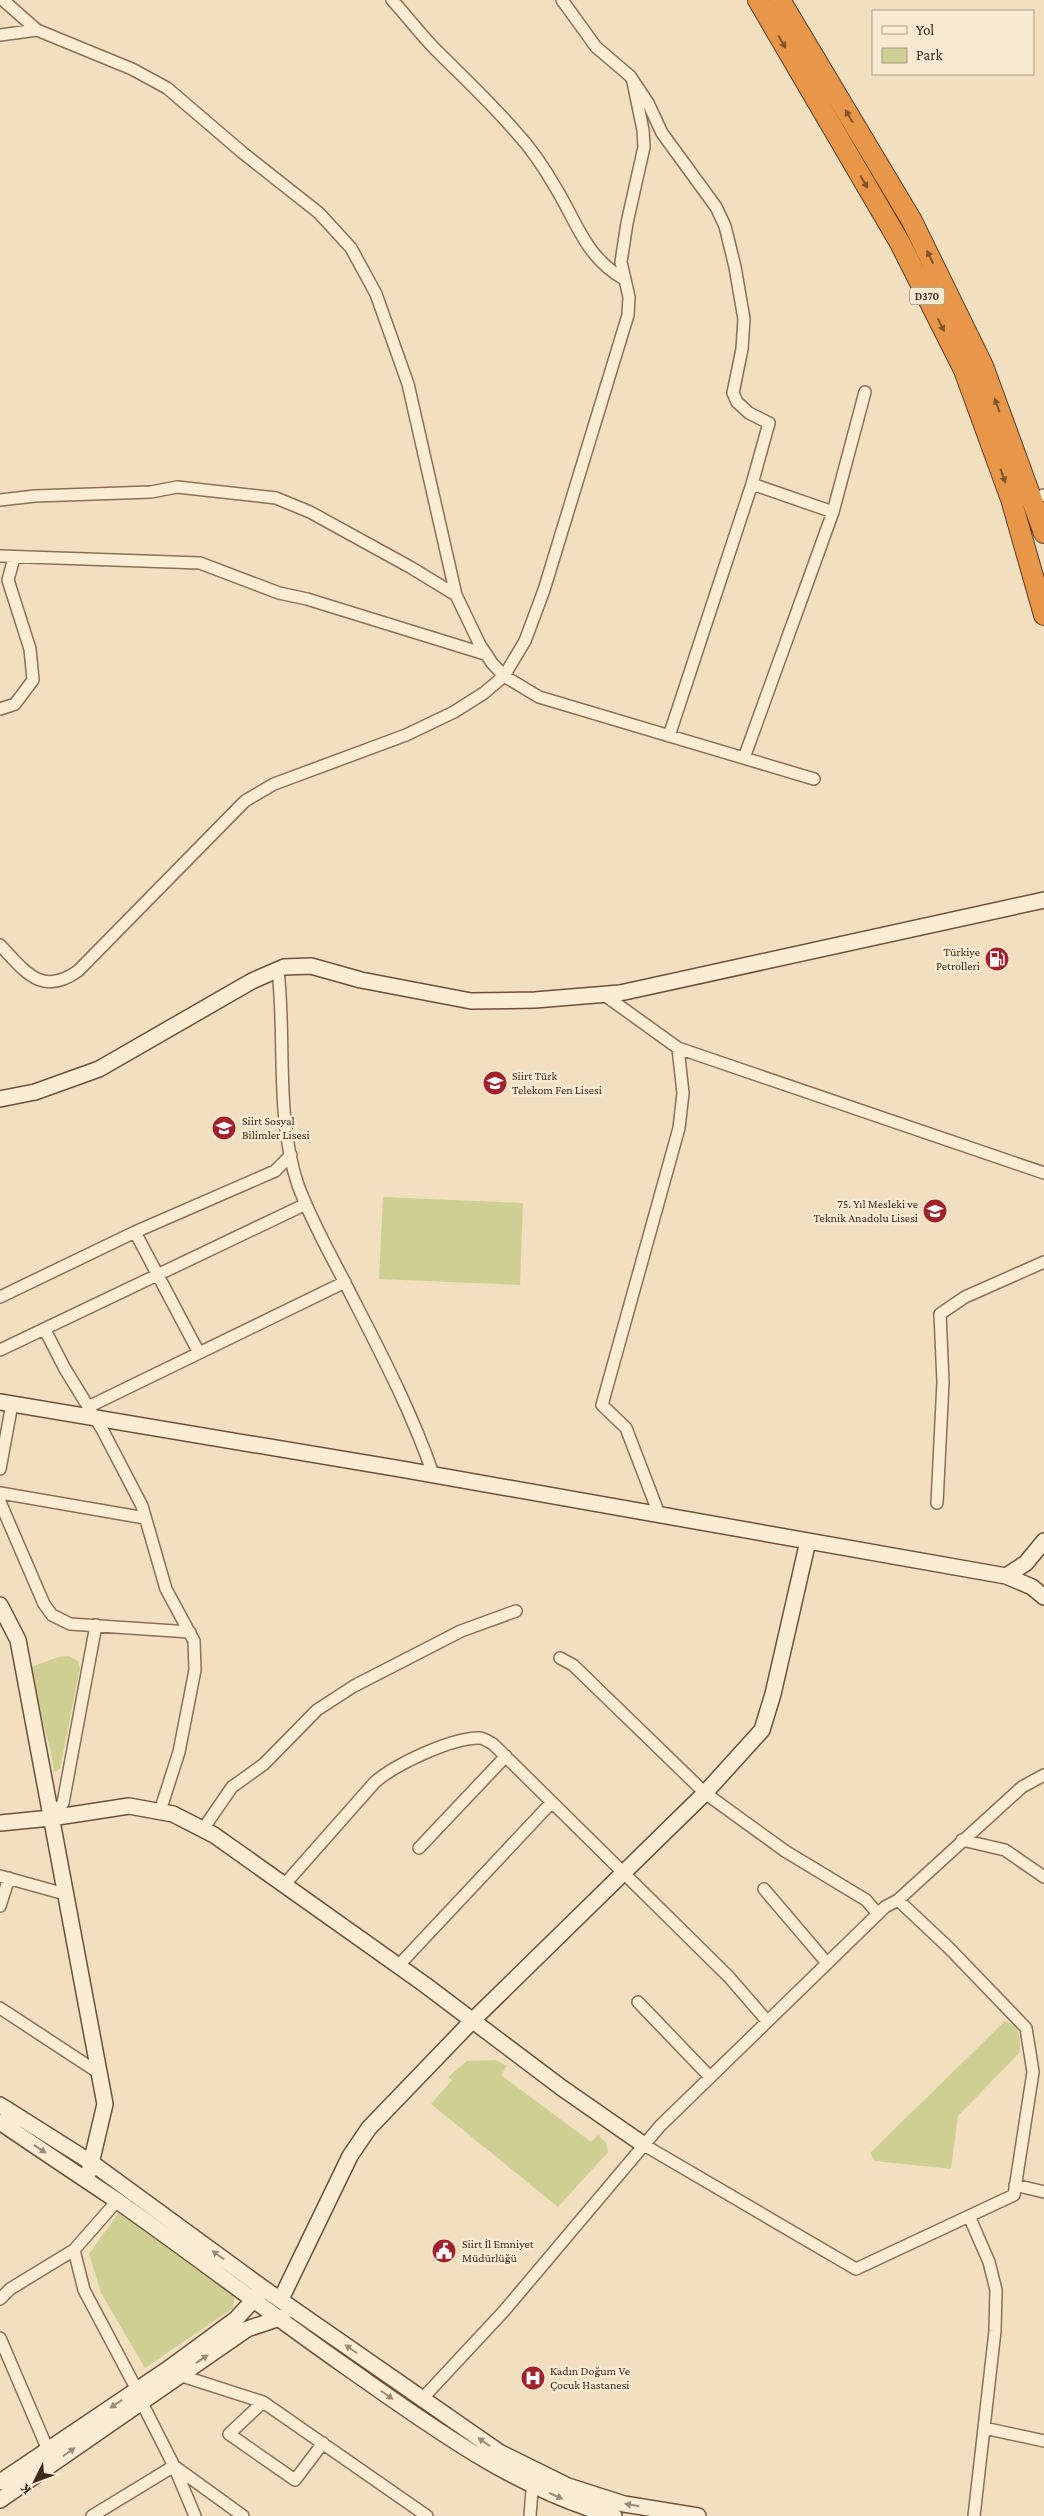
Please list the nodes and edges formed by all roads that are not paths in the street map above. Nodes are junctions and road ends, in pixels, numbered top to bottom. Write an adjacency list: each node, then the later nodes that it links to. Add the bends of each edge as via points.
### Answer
1 (4, 0): 6 (street)
2 (392, 0): 9 (street, via 515,130 556,187 594,256)
3 (562, 0): 8 (street, via 596,47)
4 (758, 0): 19 (highway, D370, one-way to 19, via 900,243 964,370 1011,499)
5 (780, 0): 12 (highway, D370, one-way to 5, via 983,366 912,222)
6 (37, 30): 7 (street); 18 (street, via 132,69 167,88 319,213 350,248 376,294 408,384)
7 (0, 35)
8 (633, 82): 9 (street, via 644,147 626,224 621,262); 11 (street, via 662,133 716,207 725,226 742,296 744,319 733,393 749,413 769,423)
9 (624, 279): 21 (street, via 629,297 628,315 618,352 544,590 525,641)
10 (865, 392): 14 (street)
11 (752, 484): 14 (street); 23 (street)
12 (1038, 497): 15 (highway, D370)
13 (0, 500): 18 (street, via 151,492 177,487 276,498 310,512)
14 (833, 512): 24 (street)
15 (1044, 533)
16 (0, 556): 17 (street)
17 (14, 558): 20 (street, via 200,563 278,593); 22 (street, via 8,580 30,649 33,680 16,704)
18 (456, 595): 20 (street)
19 (1044, 614)
20 (485, 654): 21 (street)
21 (504, 676): 23 (street, via 539,697); 27 (street, via 454,712 406,735 274,784 251,797 78,971 64,981 31,978)
22 (0, 709)
23 (668, 736): 24 (street)
24 (744, 758): 25 (street)
25 (814, 779)
26 (1044, 900): 29 (street, via 620,993)
27 (0, 945)
28 (278, 970): 29 (street, via 311,966 361,980 471,1001); 31 (street, via 252,981 99,1069 35,1092); 32 (street, via 284,1093)
29 (603, 994): 30 (street)
30 (678, 1048): 33 (street); 50 (street, via 683,1093 679,1128 602,1406 626,1428)
31 (0, 1099)
32 (291, 1155): 34 (street); 35 (street, via 274,1171)
33 (1044, 1173)
34 (306, 1204): 37 (street); 38 (street)
35 (135, 1232): 37 (street); 39 (street)
36 (1044, 1262): 49 (street, via 964,1297 940,1314 944,1382)
37 (159, 1276): 40 (street); 42 (street)
38 (344, 1282): 42 (street); 46 (street, via 418,1429)
39 (0, 1297)
40 (45, 1330): 41 (street); 44 (street)
41 (0, 1350)
42 (198, 1352): 44 (street)
43 (6, 1403): 44 (street); 45 (street)
44 (91, 1412): 46 (street); 51 (street, via 142,1506)
45 (0, 1469)
46 (433, 1474): 50 (street)
47 (0, 1492): 51 (street)
48 (0, 1502): 58 (street, via 23,1559 52,1615 70,1624)
49 (937, 1503)
50 (659, 1514): 52 (street)
51 (145, 1518): 59 (street, via 166,1589)
52 (808, 1541): 54 (street); 63 (street, via 762,1730)
53 (1044, 1541): 54 (street, via 1026,1563)
54 (1006, 1576): 55 (street, via 1032,1587)
55 (1044, 1597)
56 (516, 1611): 68 (street, via 461,1631 354,1686 317,1710 264,1764 232,1787)
57 (2, 1614): 66 (street, via 18,1640)
58 (96, 1625): 59 (street); 66 (street, via 63,1802)
59 (190, 1632): 65 (street, via 194,1641 195,1670 179,1752)
60 (560, 1658): 63 (street, via 573,1665)
61 (506, 1756): 64 (street); 70 (street); 74 (street, via 480,1738 463,1740 389,1770)
62 (1044, 1775): 69 (street, via 1022,1787)
63 (704, 1793): 71 (street); 79 (street, via 785,1851 866,1900)
64 (552, 1802): 71 (street); 81 (street)
65 (160, 1811): 66 (street, via 129,1806); 68 (street)
66 (51, 1818): 67 (street); 76 (street)
67 (0, 1823)
68 (203, 1829): 74 (street)
69 (962, 1840): 73 (street, via 1005,1850); 77 (street)
70 (419, 1848)
71 (624, 1874): 84 (street); 85 (street, via 729,1977)
72 (4, 1877): 76 (street); 78 (street)
73 (1044, 1877)
74 (284, 1885): 81 (street)
75 (764, 1889): 80 (street)
76 (65, 1894): 86 (street)
77 (898, 1900): 79 (street); 93 (street, via 1026,2028 1033,2072)
78 (0, 1906)
79 (878, 1914): 80 (street)
80 (827, 1963): 85 (street)
81 (398, 1966): 84 (street)
82 (638, 2002): 87 (street)
83 (0, 2008): 86 (street)
84 (472, 2021): 90 (street); 100 (street, via 369,2128 350,2156)
85 (767, 2021): 87 (street)
86 (99, 2073): 91 (street, via 105,2104)
87 (710, 2077): 90 (street)
88 (0, 2105): 91 (street)
89 (1, 2124): 92 (street, one-way to 92)
90 (644, 2145): 96 (street, via 856,2269); 107 (street, via 504,2311)
91 (92, 2163): 92 (street); 98 (street, one-way to 91)
92 (86, 2180): 95 (street)
93 (1015, 2185): 94 (street); 96 (street, via 1014,2195)
94 (1044, 2192)
95 (117, 2201): 97 (street); 101 (street)
96 (969, 2216): 109 (street, via 989,2262 996,2290 995,2331)
97 (74, 2250): 99 (street, via 10,2289); 106 (street, via 84,2290)
98 (264, 2288): 100 (street); 101 (street)
99 (0, 2299)
100 (281, 2299): 102 (street)
101 (253, 2302): 103 (street); 106 (street)
102 (298, 2312): 103 (street); 107 (street, one-way to 102)
103 (277, 2319): 105 (street, one-way to 103, via 248,2329); 116 (street, one-way to 116, via 461,2444)
104 (0, 2338): 112 (street)
105 (179, 2375): 106 (street); 108 (street)
106 (139, 2396): 112 (street, one-way to 112); 113 (street); 117 (street, one-way to 106)
107 (422, 2398): 114 (street, one-way to 107, via 499,2452)
108 (263, 2402): 111 (street); 111 (street, via 229,2434 295,2480)
109 (984, 2428): 110 (street); 125 (street)
110 (1044, 2441)
111 (322, 2443): 121 (street)
112 (48, 2450): 115 (street)
113 (174, 2466): 118 (street); 119 (street); 120 (street)
114 (533, 2469): 116 (street); 124 (street, one-way to 114, via 624,2504 568,2486)
115 (0, 2482)
116 (532, 2486): 122 (street); 123 (street, one-way to 123, via 576,2505)
117 (0, 2500)
118 (92, 2516)
119 (195, 2516)
120 (243, 2516)
121 (427, 2516)
122 (530, 2516)
123 (614, 2516)
124 (698, 2516)
125 (974, 2516)

